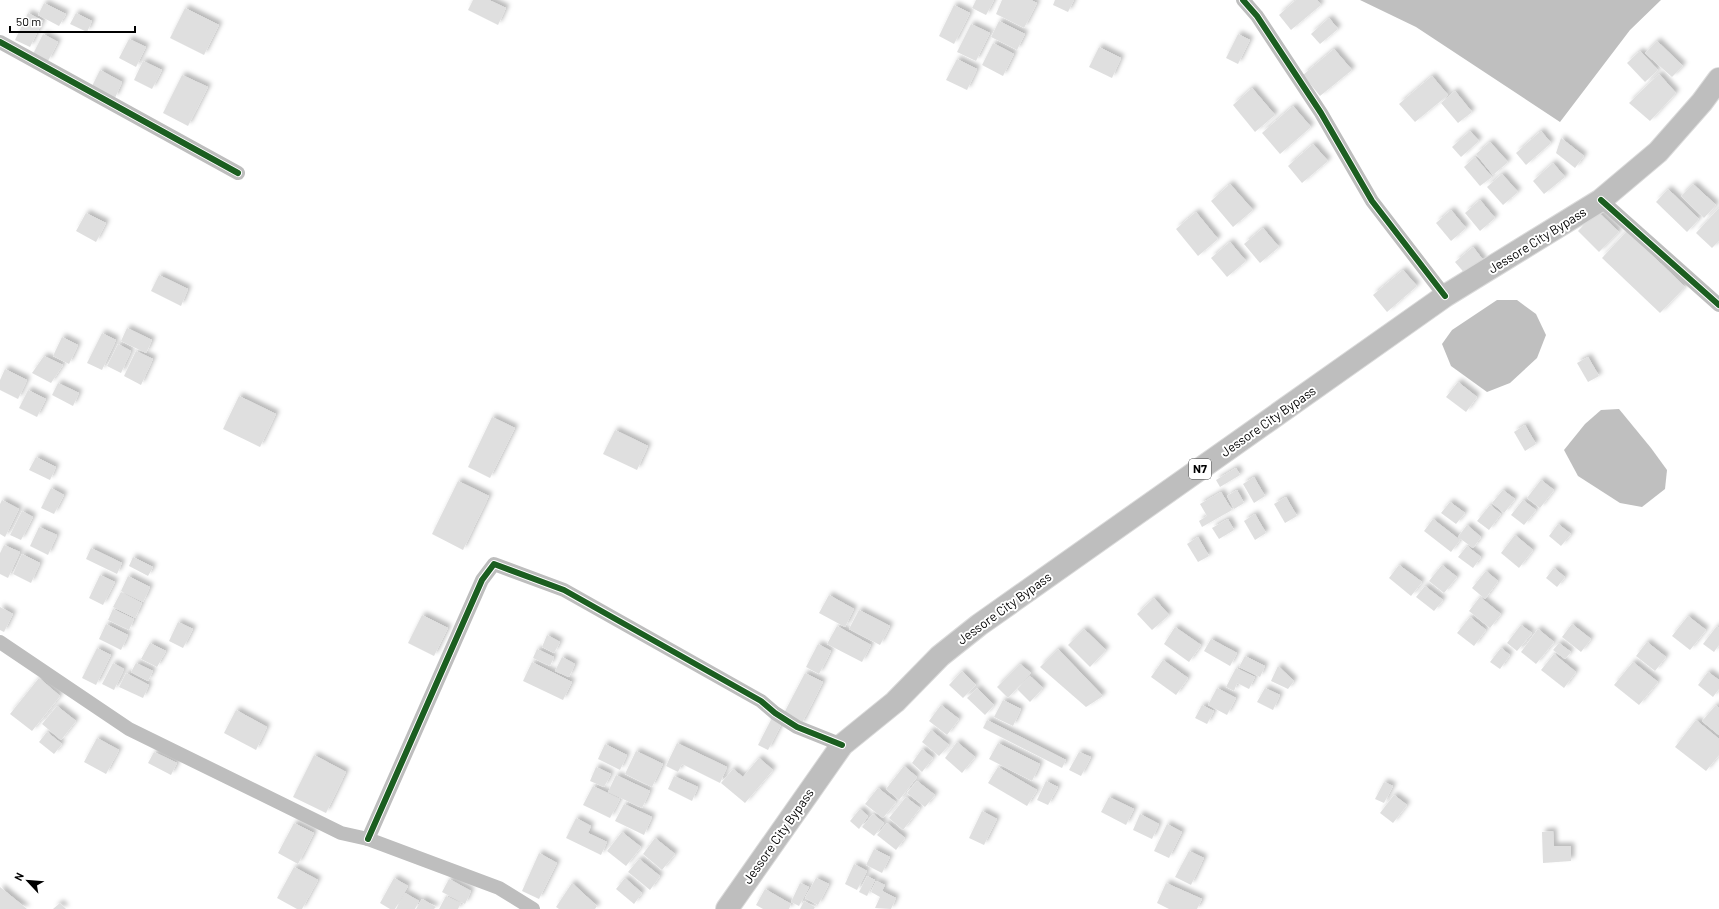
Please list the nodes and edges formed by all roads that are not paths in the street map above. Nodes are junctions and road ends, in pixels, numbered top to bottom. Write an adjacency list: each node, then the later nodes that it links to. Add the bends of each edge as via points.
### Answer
1 (1243, 0): 6 (street, via 1257,16 1321,113 1372,201)
2 (0, 42): 4 (street)
3 (1719, 79): 5 (highway, Jessore City Bypass / N7, via 1658,152)
4 (238, 173)
5 (1600, 200): 6 (highway, Jessore City Bypass / N7); 7 (street)
6 (1444, 296): 9 (highway, Jessore City Bypass / N7, via 978,625 940,656 895,702)
7 (1719, 305)
8 (0, 642): 10 (street, via 129,729 341,832)
9 (842, 744): 10 (street, via 796,727 761,701 564,590 494,564 482,580); 12 (highway, Jessore City Bypass / N7)
10 (368, 839): 11 (street, via 499,888)
11 (528, 908)
12 (727, 909)

